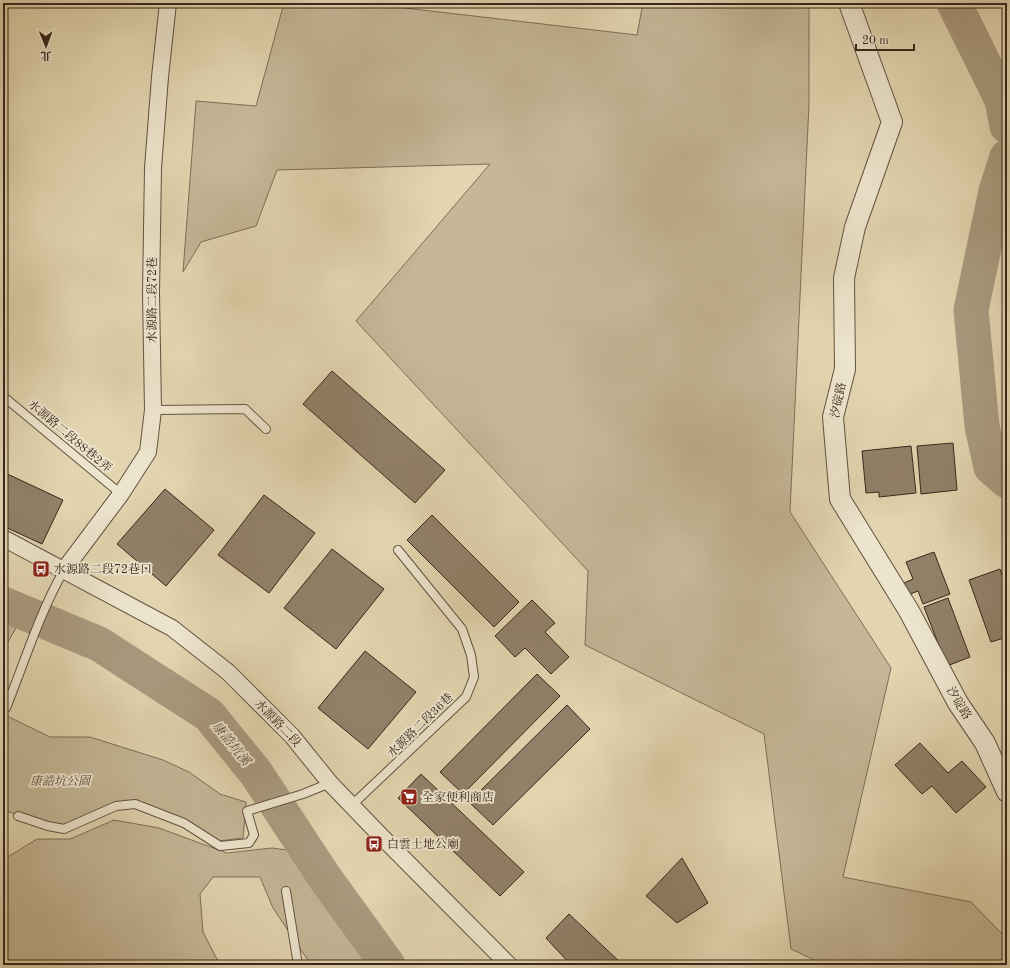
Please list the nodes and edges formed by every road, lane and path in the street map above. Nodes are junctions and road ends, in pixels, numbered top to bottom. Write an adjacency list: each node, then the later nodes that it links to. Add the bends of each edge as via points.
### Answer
1 (168, 3): 4 (street, 水源路二段72巷, via 153,168)
2 (849, 3): 12 (street, 汐碇路, via 892,122 855,227 844,278 845,369 833,417 840,499 909,611 958,703 984,743)
3 (4, 397): 6 (lane, 水源路二段88巷2弄)
4 (153, 410): 5 (lane, via 245,409); 6 (street, 水源路二段72巷, via 148,452)
5 (266, 429)
6 (121, 494): 9 (street, 水源路二段72巷)
7 (3, 538): 9 (street, 水源路二段)
8 (398, 550): 13 (lane, 水源路二段36巷, via 462,629 471,655 474,677 466,697)
9 (64, 570): 10 (lane, via 30,640); 11 (street, 水源路二段, via 172,628 228,672 292,736)
10 (6, 708)
11 (330, 783): 13 (street, 水源路二段); 14 (lane, via 247,811 254,835 249,843 220,846 184,823 135,804 116,806 64,829)
12 (1007, 792)
13 (352, 806): 17 (street, 水源路二段)
14 (18, 816)
15 (286, 891): 16 (lane)
16 (298, 965)
17 (509, 965)

